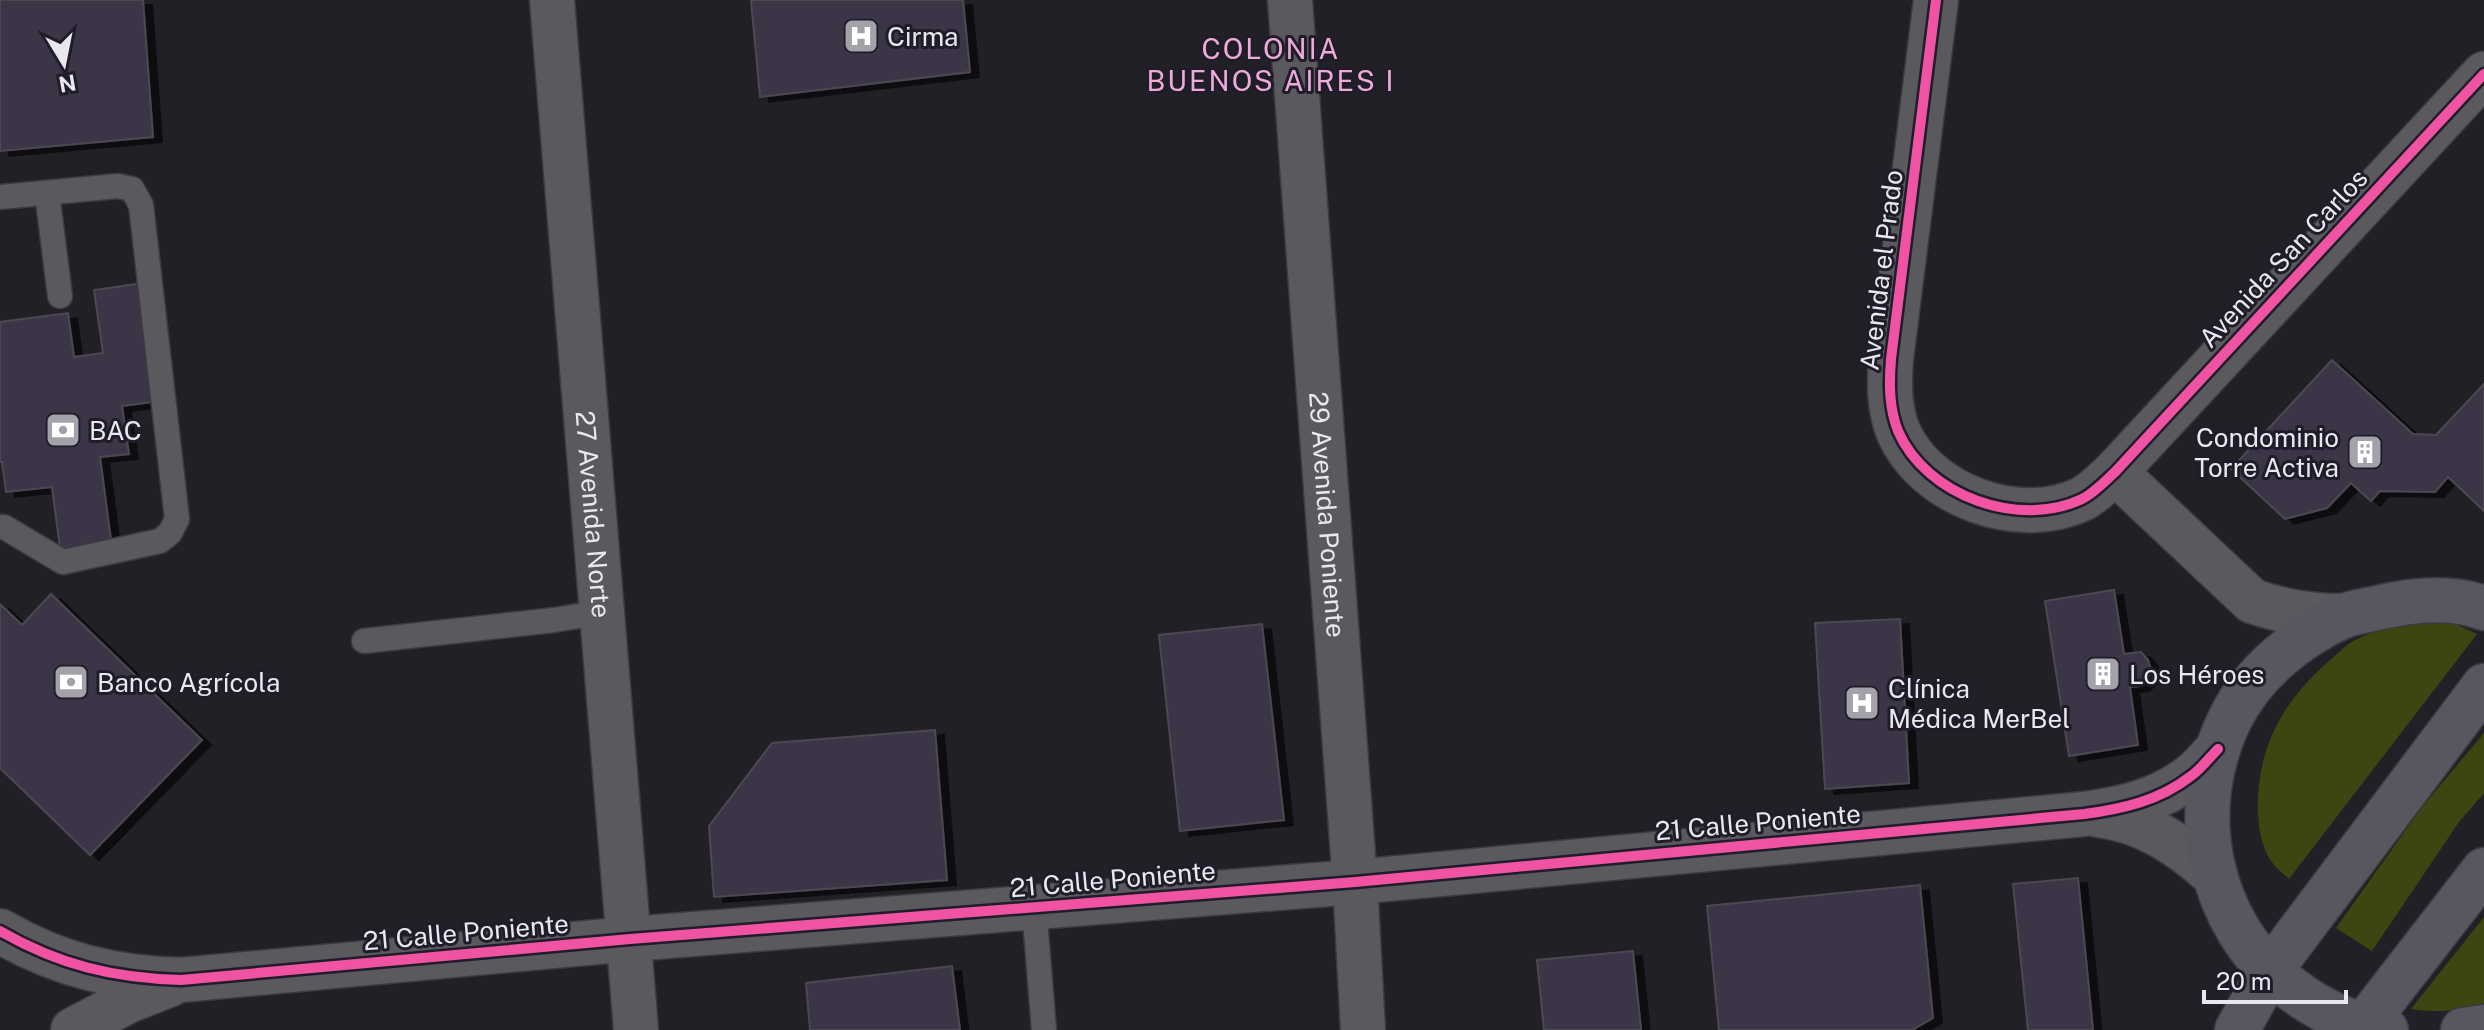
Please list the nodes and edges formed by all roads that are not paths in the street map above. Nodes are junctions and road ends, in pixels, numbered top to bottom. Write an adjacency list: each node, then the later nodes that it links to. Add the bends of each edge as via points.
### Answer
1 (552, 0): 12 (street, 27 Avenida Norte)
2 (1290, 0): 21 (street, 29 Avenida Poniente)
3 (1936, 0): 8 (street, Avenida el Prado, via 1891,359 1889,384 1899,432 1926,472 1946,486 1964,497 2016,509 2082,499)
4 (2484, 74): 8 (street, Avenida San Carlos)
5 (47, 193): 6 (lane); 7 (lane); 9 (lane, via 118,186 132,189 141,205 177,519 160,541 63,562)
6 (0, 197)
7 (60, 296)
8 (2115, 472): 10 (street)
9 (0, 527)
10 (2252, 601): 13 (street, via 2281,611); 15 (street, via 2260,629)
11 (2484, 608): 13 (main road, via 2466,601 2406,601)
12 (603, 612): 14 (lane); 24 (street, 27 Avenida Norte)
13 (2343, 616): 15 (main road, via 2292,645)
14 (364, 641)
15 (2251, 686): 17 (main road)
16 (2484, 686): 25 (main road)
17 (2218, 749): 18 (street, 21 Calle Poniente, via 2191,776 2158,796 2122,809); 20 (main road, via 2208,790 2207,833)
18 (2084, 814): 20 (street, 21 Calle Poniente, via 2120,818 2154,830); 21 (street, 21 Calle Poniente)
19 (2484, 870): 28 (main road)
20 (2214, 875): 25 (main road, via 2245,943)
21 (1355, 882): 22 (street, 21 Calle Poniente); 32 (street, 29 Avenida Poniente)
22 (1034, 907): 24 (street, 21 Calle Poniente); 31 (lane)
23 (0, 931): 26 (street, 21 Calle Poniente, via 69,963 105,973)
24 (630, 939): 26 (street, 21 Calle Poniente); 30 (street, 27 Avenida Norte)
25 (2269, 972): 28 (main road, via 2312,1005); 33 (main road)
26 (181, 980): 29 (street, 21 Calle Poniente)
27 (2484, 1027): 34 (main road)
28 (2369, 1029)
29 (73, 1030)
30 (636, 1030)
31 (1044, 1030)
32 (1363, 1030)
33 (2237, 1030)
34 (2463, 1030)

